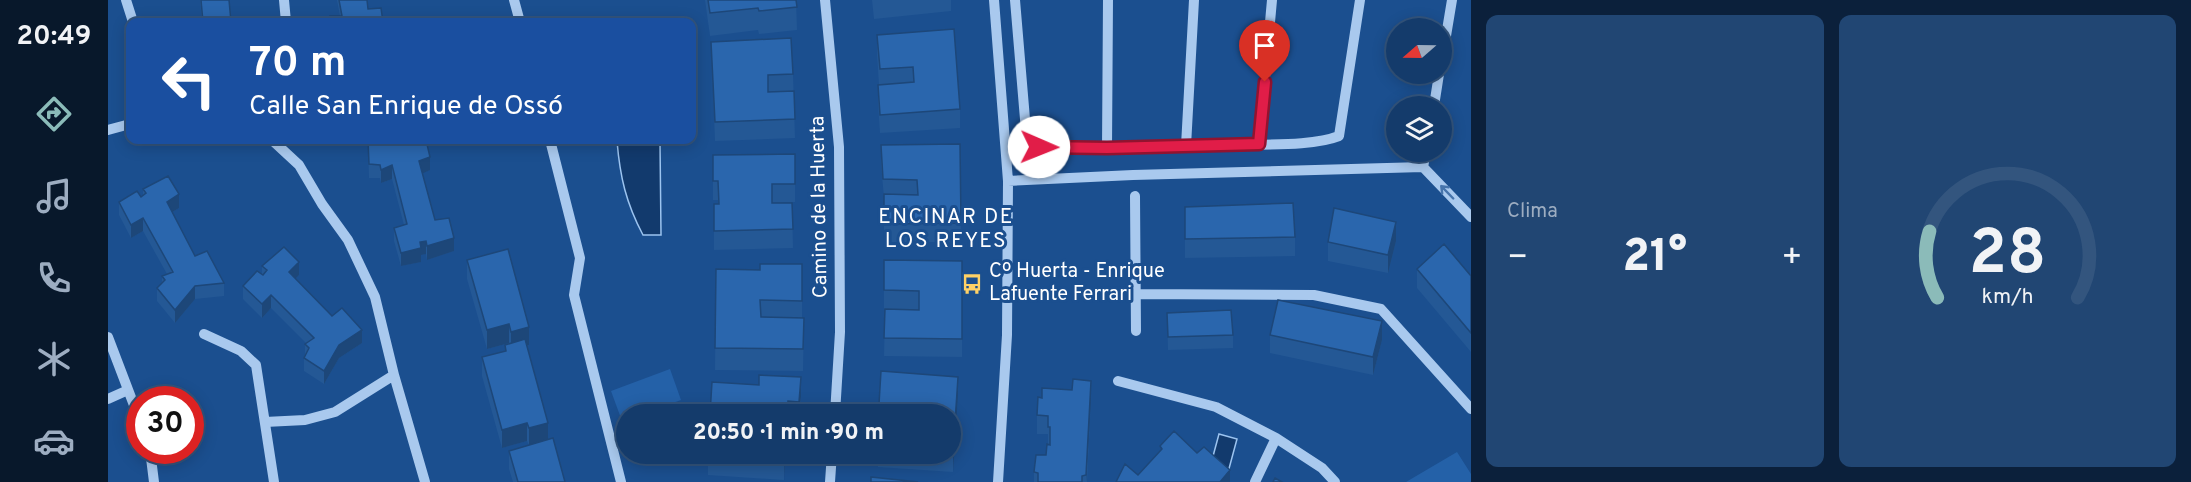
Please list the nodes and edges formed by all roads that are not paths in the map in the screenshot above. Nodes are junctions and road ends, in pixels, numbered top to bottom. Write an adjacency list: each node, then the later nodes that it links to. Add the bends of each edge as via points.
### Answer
1 (126, 0): 12 (street)
2 (284, 0): 13 (street)
3 (514, 0): 14 (street)
4 (825, 0): 37 (street, Camino de la Huerta, via 839,147 840,332)
5 (994, 0): 25 (street)
6 (1015, 0): 22 (street, via 1026,131 1039,147)
7 (1108, 0): 22 (street)
8 (1194, 0): 21 (street)
9 (1272, 0): 20 (street)
10 (1360, 0): 20 (street, via 1339,136 1328,141)
11 (1452, 0): 15 (street)
12 (132, 18)
13 (286, 18)
14 (519, 18)
15 (1449, 18)
16 (126, 125): 17 (street)
17 (108, 130)
18 (276, 144): 32 (street, via 299,165 348,240 375,297)
19 (551, 144): 46 (street, via 580,258 574,295)
20 (1259, 144): 21 (street)
21 (1186, 146): 22 (street)
22 (1107, 148)
23 (1424, 162): 24 (street)
24 (1423, 167): 25 (street); 27 (street, one-way to 24)
25 (1008, 181): 48 (street, via 1007,335)
26 (1135, 196): 28 (street)
27 (1471, 217)
28 (1135, 294): 29 (street); 38 (street, via 1314,295 1382,309)
29 (1136, 331)
30 (204, 333): 39 (street, via 241,351 256,365)
31 (108, 337): 34 (street)
32 (394, 375): 39 (street, via 335,412 305,420); 45 (street)
33 (1118, 381): 40 (street, via 1216,406)
34 (126, 386)
35 (126, 391): 36 (street)
36 (108, 399)
37 (836, 404)
38 (1471, 409)
39 (265, 422): 44 (street)
40 (1276, 438): 49 (street); 50 (street, via 1322,468)
41 (152, 464): 43 (street)
42 (831, 464): 47 (street)
43 (154, 482)
44 (274, 482)
45 (425, 482)
46 (621, 482)
47 (830, 482)
48 (998, 482)
49 (1255, 482)
50 (1335, 482)

